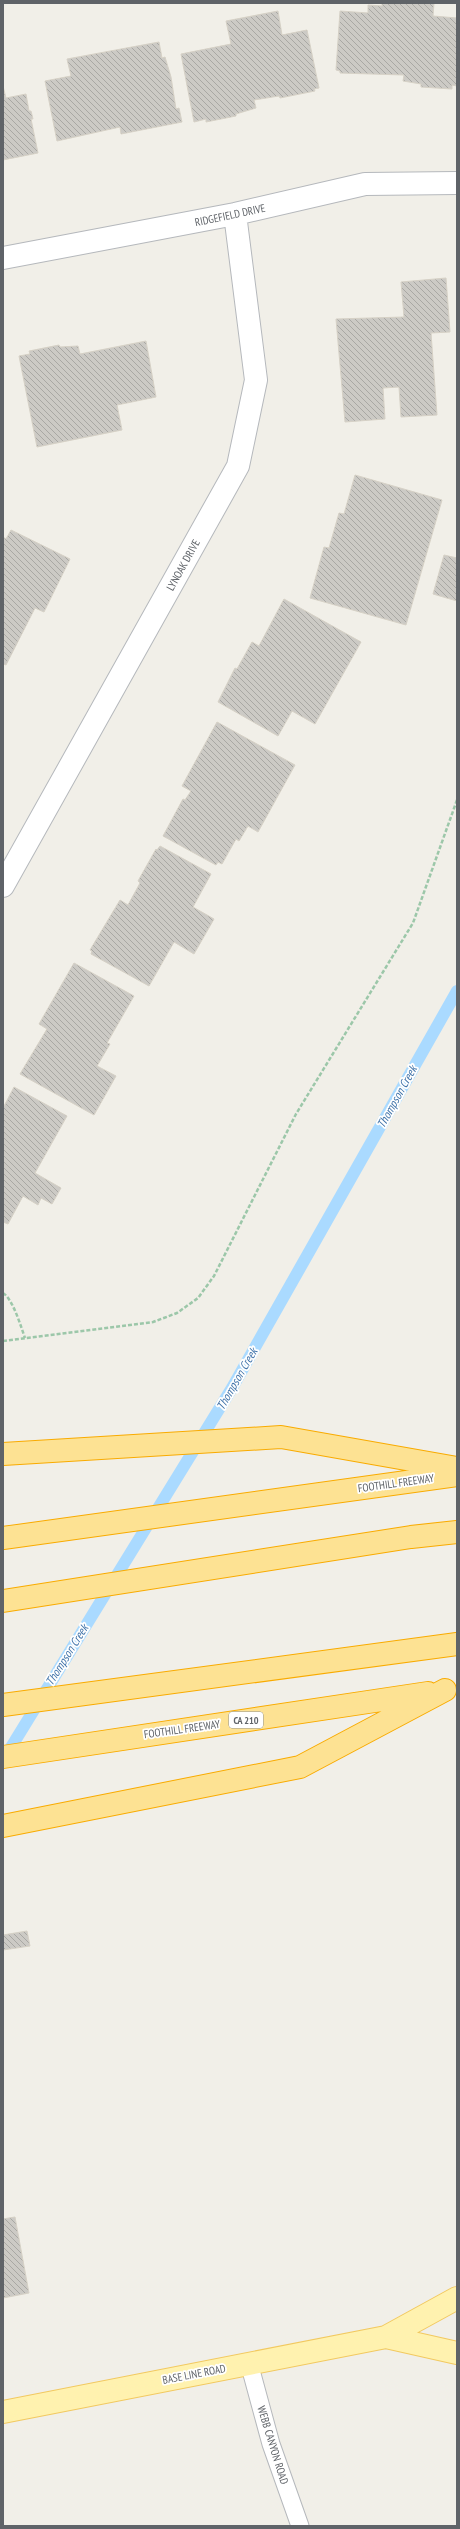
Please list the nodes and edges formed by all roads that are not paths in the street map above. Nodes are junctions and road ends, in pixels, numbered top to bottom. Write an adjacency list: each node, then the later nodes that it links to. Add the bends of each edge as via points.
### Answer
1 (457, 183): 2 (street, RIDGEFIELD DRIVE, via 365,184)
2 (235, 214): 3 (street, RIDGEFIELD DRIVE); 4 (street, LYNOAK DRIVE, via 256,380 238,466)
3 (3, 258)
4 (3, 886)
5 (3, 1454): 6 (highway, via 281,1437)
6 (457, 1468)
7 (457, 1475): 9 (highway, FOOTHILL FREEWAY)
8 (457, 1532): 10 (highway)
9 (3, 1538)
10 (3, 1601)
11 (457, 1644): 13 (highway)
12 (451, 1690): 14 (highway, FOOTHILL FREEWAY / CA 210); 15 (highway, via 300,1767)
13 (3, 1705)
14 (3, 1757)
15 (3, 1826)
16 (457, 2298): 17 (main road, BASE LINE ROAD)
17 (386, 2337): 18 (main road, BASE LINE ROAD); 19 (main road, BASE LINE ROAD)
18 (457, 2353)
19 (249, 2363): 20 (main road, BASE LINE ROAD); 21 (lane, WEBB CANYON ROAD, via 271,2444)
20 (3, 2412)
21 (300, 2526)

